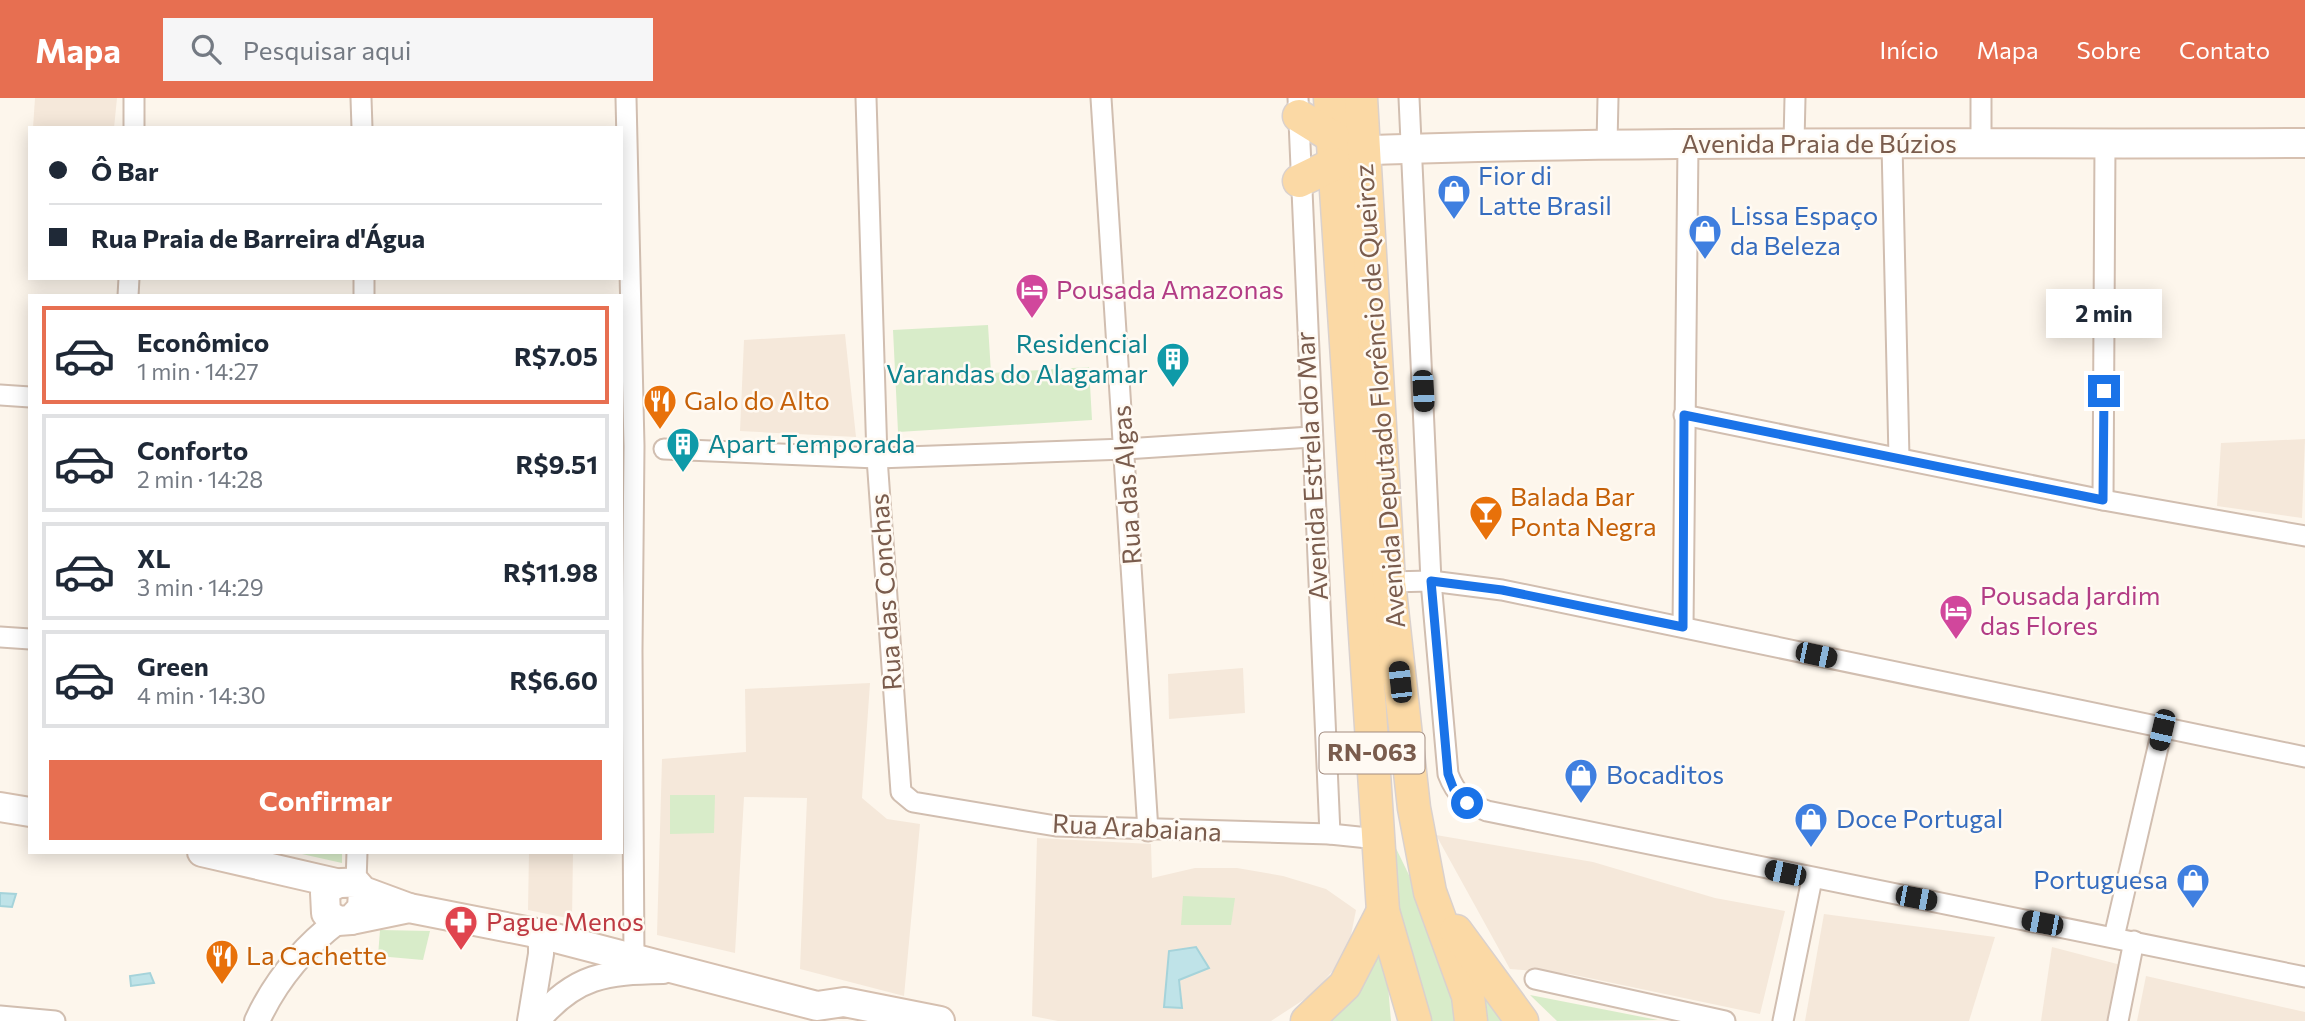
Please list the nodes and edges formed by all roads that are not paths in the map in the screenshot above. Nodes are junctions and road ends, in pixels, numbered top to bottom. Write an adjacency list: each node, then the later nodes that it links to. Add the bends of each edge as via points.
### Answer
1 (134, 98): 13 (street)
2 (361, 98): 14 (street)
3 (626, 98): 26 (street)
4 (866, 98): 34 (street, Rua das Conchas)
5 (1101, 98): 33 (street, Rua das Algas)
6 (1330, 98): 24 (main road, Avenida Deputado Florêncio de Queiroz / RN-063)
7 (1361, 98): 23 (main road, Avenida Deputado Florêncio de Queiroz / RN-063)
8 (1409, 98): 22 (street)
9 (1608, 98): 17 (street)
10 (1795, 98): 15 (street)
11 (1981, 98): 21 (street)
12 (1298, 107): 24 (main road); 25 (street, Avenida Estrela do Mar)
13 (134, 126)
14 (362, 126)
15 (1794, 142): 18 (main road, Avenida Praia de Búzios); 19 (main road, Avenida Praia de Búzios)
16 (2305, 143): 20 (main road, Avenida Praia de Búzios)
17 (1607, 144): 18 (main road, Avenida Praia de Búzios); 22 (main road, Avenida Praia de Búzios)
18 (1688, 144): 29 (street)
19 (1892, 144): 21 (main road, Avenida Praia de Búzios); 35 (street)
20 (2105, 144): 21 (main road, Avenida Praia de Búzios); 36 (street)
21 (1981, 145)
22 (1412, 148): 23 (main road, Avenida Praia de Búzios); 38 (street)
23 (1365, 150): 24 (main road, Avenida Praia de Búzios); 39 (main road, Avenida Deputado Florêncio de Queiroz / RN-063)
24 (1334, 151): 25 (main road); 51 (main road, Avenida Deputado Florêncio de Queiroz / RN-063)
25 (1299, 181): 30 (street, Avenida Estrela do Mar)
26 (625, 231): 31 (street)
27 (0, 395): 28 (street)
28 (28, 397)
29 (1684, 415): 35 (street); 40 (street)
30 (1311, 437): 33 (street); 50 (street, Avenida Estrela do Mar)
31 (628, 446): 43 (street)
32 (664, 449): 34 (street)
33 (1125, 449): 34 (street); 49 (street, Rua das Algas)
34 (877, 458): 46 (street, Rua das Conchas)
35 (1899, 458): 36 (street)
36 (2103, 500): 37 (street)
37 (2305, 536)
38 (1431, 581): 39 (street); 40 (street, via 1502,590); 54 (street, via 1448,774 1454,790 1467,803 1486,811)
39 (1389, 582): 55 (main road, Avenida Deputado Florêncio de Queiroz / RN-063, via 1414,808)
40 (1683, 627): 44 (street)
41 (0, 637): 42 (street)
42 (28, 639)
43 (626, 651): 61 (street)
44 (2162, 730): 45 (street); 59 (street)
45 (2305, 757)
46 (901, 792): 49 (street, Rua Arabaiana, via 913,802 1056,827)
47 (0, 807): 48 (main road)
48 (28, 812)
49 (1148, 831): 50 (street, Rua Arabaiana)
50 (1330, 834): 51 (street, Rua Arabaiana)
51 (1378, 839): 57 (main road, Avenida Deputado Florêncio de Queiroz / RN-063)
52 (208, 854): 56 (main road)
53 (357, 854): 56 (street)
54 (1812, 878): 59 (street); 77 (street)
55 (1430, 892): 74 (main road, Avenida Deputado Florêncio de Queiroz / RN-063, via 1468,996); 75 (main road)
56 (339, 896): 58 (main road); 68 (street, via 317,937)
57 (1383, 911): 72 (main road, via 1345,985); 73 (main road, Avenida Deputado Florêncio de Queiroz / RN-063)
58 (536, 933): 61 (main road); 69 (street, via 541,954)
59 (2114, 937): 60 (street)
60 (2134, 941): 63 (street); 78 (street)
61 (634, 958): 62 (main road)
62 (681, 971): 65 (main road); 70 (street, via 596,976 557,999)
63 (2305, 977)
64 (1535, 979): 76 (street)
65 (834, 1012): 71 (main road)
66 (0, 1016): 67 (street)
67 (55, 1021)
68 (257, 1021)
69 (530, 1021)
70 (537, 1021)
71 (940, 1021)
72 (1307, 1021)
73 (1415, 1021)
74 (1471, 1021)
75 (1522, 1021)
76 (1725, 1021)
77 (1783, 1021)
78 (2118, 1021)

